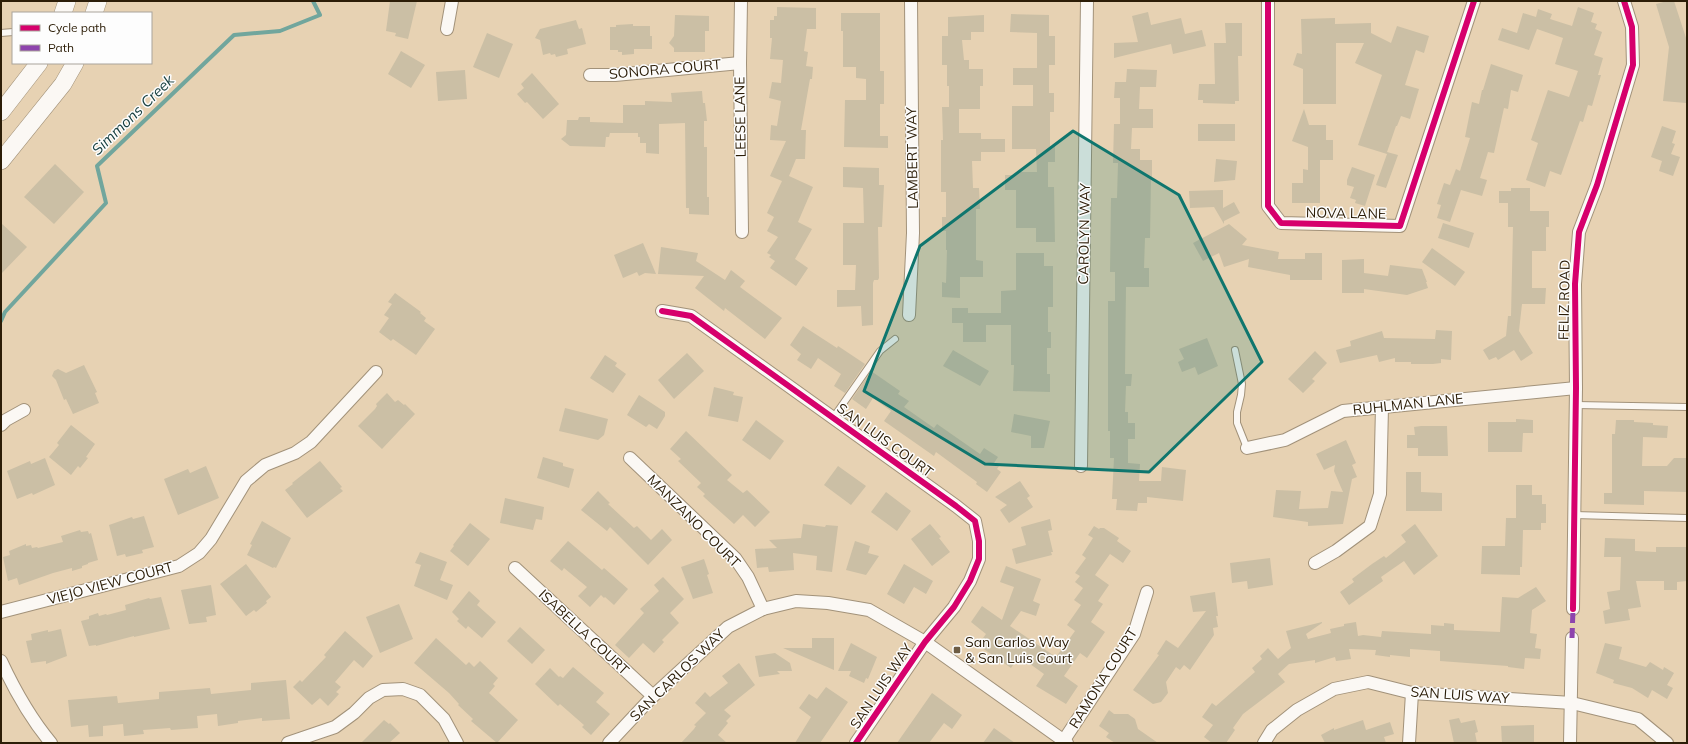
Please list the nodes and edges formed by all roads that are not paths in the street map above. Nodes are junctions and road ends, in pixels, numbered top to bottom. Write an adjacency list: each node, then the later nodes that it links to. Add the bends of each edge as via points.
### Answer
1 (67, 1): 10 (main road)
2 (98, 1): 11 (main road)
3 (452, 1): 12 (street)
4 (741, 1): 15 (street, LEESE LANE)
5 (911, 1): 23 (street, LAMBERT WAY, via 913,233)
6 (1087, 1): 36 (street, CAROLYN WAY)
7 (1268, 1): 8 (street, NOVA LANE, via 1268,206 1281,223 1400,226)
8 (1474, 1)
9 (1624, 1): 27 (street, FELIZ ROAD, via 1632,27 1632,65 1597,185 1579,232 1575,284)
10 (63, 12)
11 (94, 12)
12 (447, 29)
13 (12, 32): 14 (lane)
14 (1, 34)
15 (740, 63): 18 (street, SONORA COURT); 21 (street, LEESE LANE)
16 (38, 64): 19 (main road)
17 (74, 64): 20 (main road, via 63,84)
18 (590, 75)
19 (1, 112)
20 (1, 161)
21 (742, 232)
22 (662, 311): 32 (street, SAN LUIS COURT, via 691,316)
23 (909, 315)
24 (895, 339): 32 (lane, via 880,351)
25 (1235, 350): 34 (lane, via 1242,384 1237,423)
26 (376, 372): 44 (street, VIEJO VIEW COURT, via 311,442 295,453 265,465 246,481 211,539 199,553 179,566)
27 (1576, 388): 28 (street, FELIZ ROAD); 29 (street, RUHLMAN LANE)
28 (1576, 405): 30 (lane); 37 (street, FELIZ ROAD)
29 (1382, 407): 34 (street, RUHLMAN LANE, via 1343,411 1285,440); 39 (street, via 1380,494 1370,526)
30 (1687, 407)
31 (24, 410): 33 (street)
32 (833, 418): 46 (street, SAN LUIS COURT, via 975,521 979,559 970,581 954,607)
33 (1, 425)
34 (1246, 448)
35 (630, 458): 42 (street, MANZANO COURT, via 735,558 748,577)
36 (1080, 466)
37 (1574, 515): 38 (lane); 43 (street, FELIZ ROAD)
38 (1687, 518)
39 (1315, 563)
40 (515, 568): 49 (street, ISABELLA COURT)
41 (1147, 592): 51 (street, RAMONA COURT, via 1134,634)
42 (762, 609): 46 (street, SAN CARLOS WAY, via 796,601 869,610); 49 (street, SAN CARLOS WAY, via 728,627)
43 (1573, 610)
44 (1, 612)
45 (1572, 638): 50 (street)
46 (925, 642): 51 (street, SAN CARLOS WAY); 56 (street, SAN LUIS WAY)
47 (1, 661): 52 (street, via 14,689 36,725)
48 (1412, 693): 50 (street, SAN LUIS WAY); 57 (street, SAN LUIS WAY, via 1368,682 1334,689 1297,710 1272,730); 58 (street)
49 (653, 696): 55 (street, SAN CARLOS WAY)
50 (1572, 703): 59 (street); 60 (street, SAN LUIS WAY, via 1638,720)
51 (1064, 742)
52 (51, 743)
53 (288, 743): 54 (street, via 335,727 369,698 383,690 403,689 420,695 444,719)
54 (457, 743)
55 (609, 743)
56 (856, 743)
57 (1264, 743)
58 (1409, 743)
59 (1570, 743)
60 (1667, 743)

